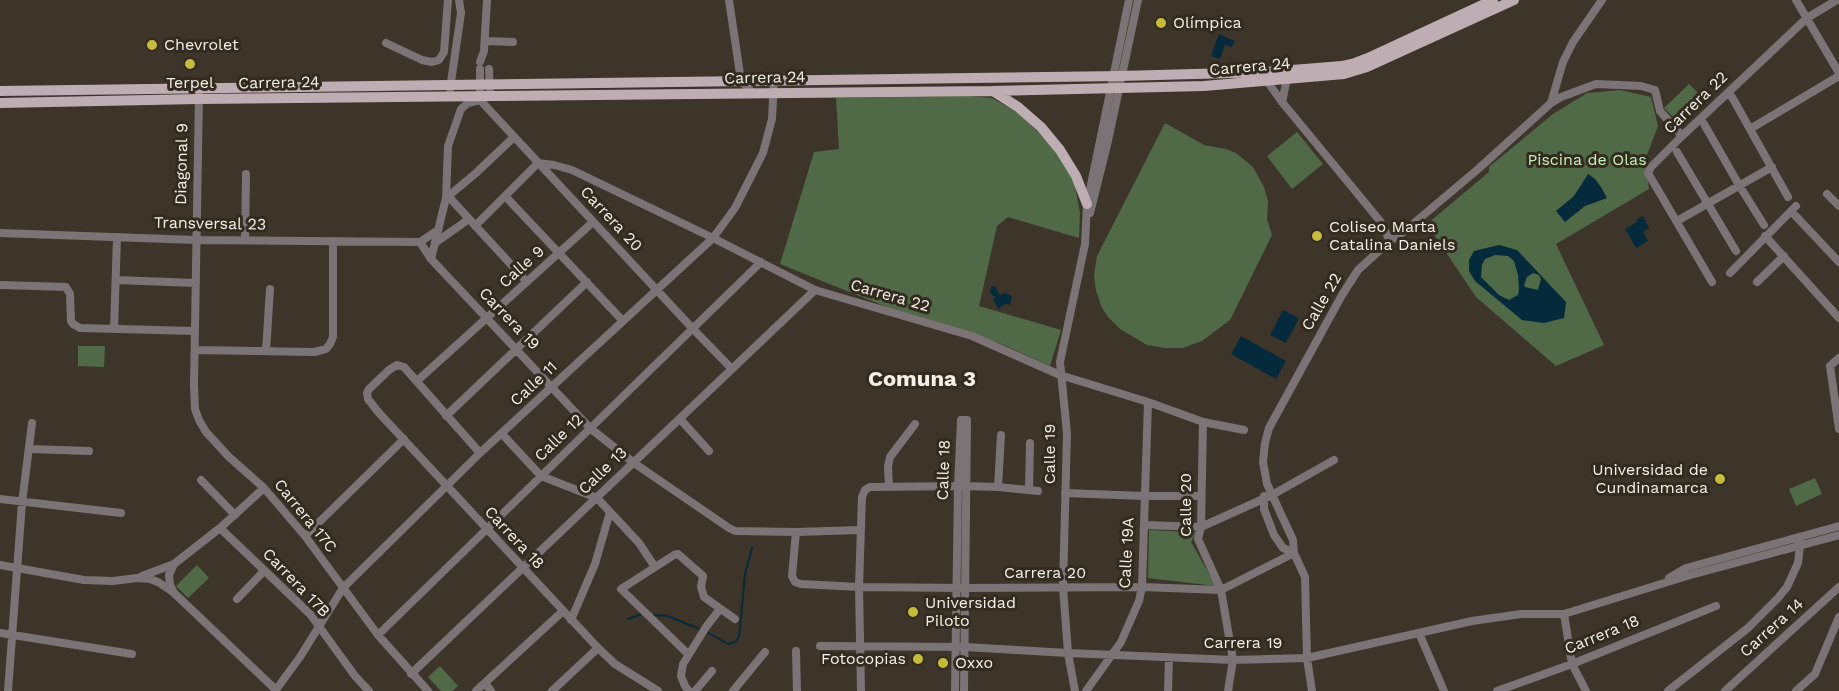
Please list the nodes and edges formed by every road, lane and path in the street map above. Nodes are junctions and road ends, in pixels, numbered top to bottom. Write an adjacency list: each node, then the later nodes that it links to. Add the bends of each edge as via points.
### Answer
1 (448, 0): 15 (street, via 444,52 439,60 422,60)
2 (459, 0): 22 (street, via 461,13)
3 (487, 0): 13 (street)
4 (729, 0): 19 (street)
5 (1129, 0): 21 (street, Calle 19)
6 (1138, 0): 21 (street, Calle 19)
7 (1493, 0): 21 (main road, Carrera 24, via 1368,58 1342,66)
8 (1514, 0): 17 (main road, Carrera 24, via 1367,67 1344,74)
9 (1602, 0): 33 (street, via 1563,62)
10 (1796, 0): 12 (street)
11 (1837, 0): 12 (street, Carrera 22)
12 (1808, 18): 16 (street); 36 (street, Carrera 22)
13 (485, 41): 14 (street); 25 (street)
14 (513, 42)
15 (386, 43)
16 (1839, 74): 35 (street)
17 (1287, 79): 20 (main road, Carrera 24); 31 (street)
18 (774, 80): 19 (main road, Carrera 24); 21 (main road, Carrera 24); 28 (street, Calle 11)
19 (741, 81): 25 (main road, Carrera 24); 27 (street)
20 (1267, 81): 21 (main road, Carrera 24, via 1204,86); 31 (street)
21 (1116, 82): 24 (main road, Carrera 24); 38 (street, Calle 19)
22 (450, 85): 25 (main road, Carrera 24); 26 (main road, Carrera 24); 29 (street)
23 (0, 91): 26 (main road, Carrera 24)
24 (992, 91): 28 (main road, Carrera 24); 49 (main road, via 1041,127 1076,176)
25 (484, 92): 27 (main road, Carrera 24); 29 (main road, Carrera 24); 37 (street, Carrera 20); 46 (street, via 458,115 448,146)
26 (199, 93): 29 (main road, Carrera 24); 32 (main road, Carrera 24); 61 (street, Diagonal 9)
27 (753, 93): 28 (main road, Carrera 24)
28 (774, 93): 60 (street, Calle 11, via 763,153 735,208)
29 (449, 96)
30 (1732, 97): 35 (street)
31 (1282, 102): 65 (street, via 1380,221)
32 (0, 103)
33 (1551, 103): 36 (street, via 1596,84 1655,90 1660,111); 65 (street, Calle 22)
34 (1704, 124): 43 (street)
35 (1750, 129): 41 (street)
36 (1682, 136): 52 (street, Carrera 22, via 1648,173)
37 (514, 137): 40 (street, Carrera 20); 46 (street)
38 (1104, 140): 49 (street, Calle 19); 51 (street, Calle 19)
39 (1677, 152): 48 (street)
40 (538, 163): 45 (street); 54 (street, Carrera 20); 60 (street, Carrera 22, via 572,170)
41 (1772, 167): 43 (street); 47 (street)
42 (246, 174): 62 (street)
43 (1739, 185): 48 (street); 55 (street)
44 (1827, 194): 50 (street)
45 (506, 196): 53 (street); 68 (street)
46 (447, 197): 53 (street); 56 (street)
47 (1788, 197)
48 (1708, 203): 52 (street); 67 (street)
49 (1087, 204): 51 (street, Calle 19)
50 (1839, 206)
51 (1088, 219): 96 (street, Calle 19)
52 (1677, 221): 77 (street, Carrera 22)
53 (472, 222): 66 (street); 75 (street)
54 (593, 222): 68 (street, Calle 9); 82 (street, Carrera 20)
55 (1764, 225)
56 (438, 230): 64 (street); 66 (street)
57 (0, 233): 59 (street, Transversal 23)
58 (1765, 236): 69 (street); 71 (street, via 1793,208); 73 (street)
59 (117, 237): 61 (street, Transversal 23); 74 (street)
60 (713, 238): 72 (street, Carrera 22); 82 (street, Calle 11)
61 (196, 240): 62 (street, Transversal 23); 79 (street, Diagonal 9)
62 (244, 240): 63 (street, Transversal 23)
63 (333, 241): 64 (street, Transversal 23); 92 (street, via 330,344 314,352)
64 (420, 242): 70 (street)
65 (1390, 242): 129 (street, Calle 22, via 1358,270 1269,429 1263,462)
66 (435, 243): 70 (street)
67 (1736, 251)
68 (559, 253): 75 (street, Calle 9); 76 (street)
69 (1784, 256): 78 (street); 84 (street)
70 (431, 259): 85 (street, Carrera 19)
71 (1839, 261)
72 (761, 262): 83 (street, Carrera 22); 88 (street, Calle 12)
73 (1730, 273)
74 (116, 280): 79 (street); 87 (street)
75 (527, 282): 85 (street, Calle 9)
76 (587, 282): 86 (street); 91 (street)
77 (1713, 282)
78 (1757, 282)
79 (196, 283): 89 (street, Diagonal 9)
80 (0, 285): 87 (street, via 66,287 70,292 73,324 80,328)
81 (270, 289): 92 (street)
82 (657, 290): 86 (street, Calle 11); 88 (street, Carrera 20)
83 (815, 290): 95 (street, Calle 13); 96 (street, Carrera 22, via 972,336)
84 (1839, 318)
85 (487, 319): 91 (street, Carrera 19); 98 (street, Calle 9)
86 (623, 321): 99 (street, Calle 11)
87 (114, 329): 89 (street)
88 (693, 329): 95 (street, Carrera 20); 106 (street, Calle 12)
89 (195, 331): 90 (street, Diagonal 9)
90 (195, 350): 92 (street); 125 (street, Carrera 17C, via 195,409 199,420 229,457)
91 (517, 350): 99 (street, Carrera 19); 101 (street)
92 (266, 351)
93 (1839, 358): 94 (street)
94 (1830, 366): 97 (street); 107 (street)
95 (732, 369): 102 (street, Calle 13)
96 (1060, 375): 100 (street, Carrera 22); 126 (street, Calle 19, via 1067,434)
97 (1839, 375)
98 (417, 381): 101 (street); 111 (street, Carrera 18, via 404,367 397,366 369,389 367,396)
99 (552, 387): 106 (street, Carrera 19); 109 (street, Calle 11)
100 (1148, 402): 103 (street, Carrera 22); 127 (street, Calle 19A)
101 (446, 416): 116 (street)
102 (680, 419): 115 (street); 118 (street, Calle 13)
103 (1203, 422): 108 (street, Carrera 22); 128 (street, Calle 20)
104 (32, 423): 113 (street)
105 (915, 424): 123 (street, via 890,457)
106 (590, 428): 118 (street, Carrera 19); 119 (street, Calle 12)
107 (1839, 428)
108 (1244, 430)
109 (501, 434): 116 (street, Calle 11); 119 (street)
110 (1001, 435): 124 (street)
111 (404, 439): 121 (street, Carrera 18); 144 (street)
112 (1030, 443): 124 (street, via 1034,490)
113 (30, 449): 114 (street); 132 (street)
114 (88, 451)
115 (709, 451)
116 (480, 453): 121 (street, Calle 11)
117 (1334, 460): 129 (street)
118 (634, 463): 130 (street, Calle 13); 142 (street, Carrera 19, via 735,531)
119 (541, 476): 130 (street); 140 (street, Calle 12)
120 (201, 480): 135 (street)
121 (446, 486): 140 (street, Carrera 18); 158 (street, Calle 11)
122 (962, 486): 122 (street, Calle 18, via 967,420 961,420); 123 (street); 124 (street); 159 (street, Calle 18)
123 (889, 487): 141 (street, via 867,488 862,497)
124 (998, 487)
125 (264, 488): 135 (street); 144 (street, Carrera 17C)
126 (1065, 493): 127 (street); 155 (street, Calle 19)
127 (1145, 496): 128 (street); 136 (street, Calle 19A)
128 (1200, 496): 138 (street, Calle 20)
129 (1268, 497): 138 (street); 146 (street, Calle 22, via 1293,540); 146 (street, Calle 22, via 1264,509 1274,535 1283,548)
130 (597, 498): 133 (street); 151 (street, Calle 13)
131 (0, 499): 132 (street)
132 (22, 503): 134 (street); 149 (street)
133 (610, 512): 150 (street); 168 (street, via 595,564)
134 (121, 513)
135 (235, 515): 139 (street)
136 (1145, 525): 138 (street); 156 (street, Calle 19A)
137 (1839, 526): 145 (street, Carrera 19)
138 (1201, 527): 160 (street, Calle 20, via 1198,539)
139 (220, 528): 147 (street); 152 (street, Carrera 17B)
140 (486, 529): 151 (street, Carrera 18); 174 (street, Calle 12)
141 (861, 530): 142 (street); 154 (street)
142 (796, 532): 154 (street, Carrera 20, via 792,576 795,582)
143 (1839, 535): 145 (street, Carrera 19)
144 (305, 536): 158 (street, Carrera 17C)
145 (1799, 542): 166 (street, Carrera 19, via 1686,568 1658,585); 215 (street, via 1798,563 1778,598 1748,628)
146 (1294, 553): 160 (street, Carrera 20); 186 (street, Calle 22, via 1305,577)
147 (174, 564): 153 (street); 161 (street, via 169,575)
148 (0, 565): 149 (street)
149 (17, 567): 153 (street, via 84,580); 173 (street)
150 (655, 567): 164 (street, via 680,555 703,576 704,597); 183 (street, via 621,589)
151 (523, 568): 165 (street, Carrera 18); 190 (street, Calle 13)
152 (264, 571): 162 (street); 170 (street, Carrera 17B)
153 (137, 578): 161 (street, via 158,582)
154 (860, 587): 159 (street, Carrera 20); 176 (street)
155 (1063, 587): 156 (street, Carrera 20); 159 (street, Carrera 20); 181 (street, Calle 19)
156 (1142, 587): 160 (street, Carrera 20); 184 (street, Calle 19A)
157 (1839, 587): 216 (street, Carrera 14)
158 (343, 588): 170 (street, Calle 11); 174 (street, Carrera 17C)
159 (960, 588): 177 (street, Calle 18)
160 (1221, 590): 187 (street, Calle 20)
161 (173, 592): 194 (street)
162 (237, 599)
163 (1716, 606): 188 (street, Carrera 18)
164 (720, 609): 167 (street); 183 (street)
165 (563, 611): 168 (street, Carrera 18); 191 (street)
166 (1564, 614): 172 (street, Carrera 19, via 1521,614); 188 (street)
167 (735, 619)
168 (571, 620): 178 (street, Carrera 18)
169 (1838, 620): 217 (street, via 1815,674)
170 (319, 627): 194 (street, Calle 11); 195 (street, Carrera 17B)
171 (0, 633): 173 (street)
172 (1419, 633): 186 (street, Carrera 19); 212 (street)
173 (12, 634): 182 (street); 193 (street)
174 (378, 635): 190 (street, Carrera 17C)
175 (820, 646): 176 (street, Carrera 19)
176 (861, 646): 177 (street, Carrera 19); 204 (street)
177 (960, 646): 181 (street, Carrera 19); 205 (street, Calle 18); 206 (street, Calle 18)
178 (598, 648): 199 (street); 200 (street, Carrera 18, via 615,664)
179 (796, 651): 203 (street)
180 (765, 652): 202 (street)
181 (1068, 653): 184 (street, Carrera 19); 207 (street, Calle 19)
182 (132, 654)
183 (688, 654): 192 (street, via 681,676)
184 (1113, 655): 185 (street, Carrera 19); 208 (street, Calle 19A)
185 (1169, 658): 187 (street, Carrera 19); 209 (street)
186 (1306, 658): 187 (street, Carrera 19); 211 (street, Calle 22)
187 (1233, 660): 210 (street, Calle 20)
188 (1572, 664): 213 (street, Carrera 18); 214 (street)
189 (712, 670): 201 (street)
190 (411, 674): 196 (street, Carrera 17C)
191 (485, 682): 197 (street); 198 (street)
192 (687, 689)
193 (8, 691)
194 (275, 691)
195 (369, 691)
196 (428, 691)
197 (476, 691)
198 (491, 691)
199 (552, 691)
200 (658, 691)
201 (695, 691)
202 (733, 691)
203 (797, 691)
204 (861, 691)
205 (955, 691)
206 (964, 691)
207 (1075, 691)
208 (1086, 691)
209 (1168, 691)
210 (1228, 691)
211 (1312, 691)
212 (1444, 691)
213 (1497, 691)
214 (1586, 691)
215 (1668, 691)
216 (1725, 691)
217 (1796, 691)

